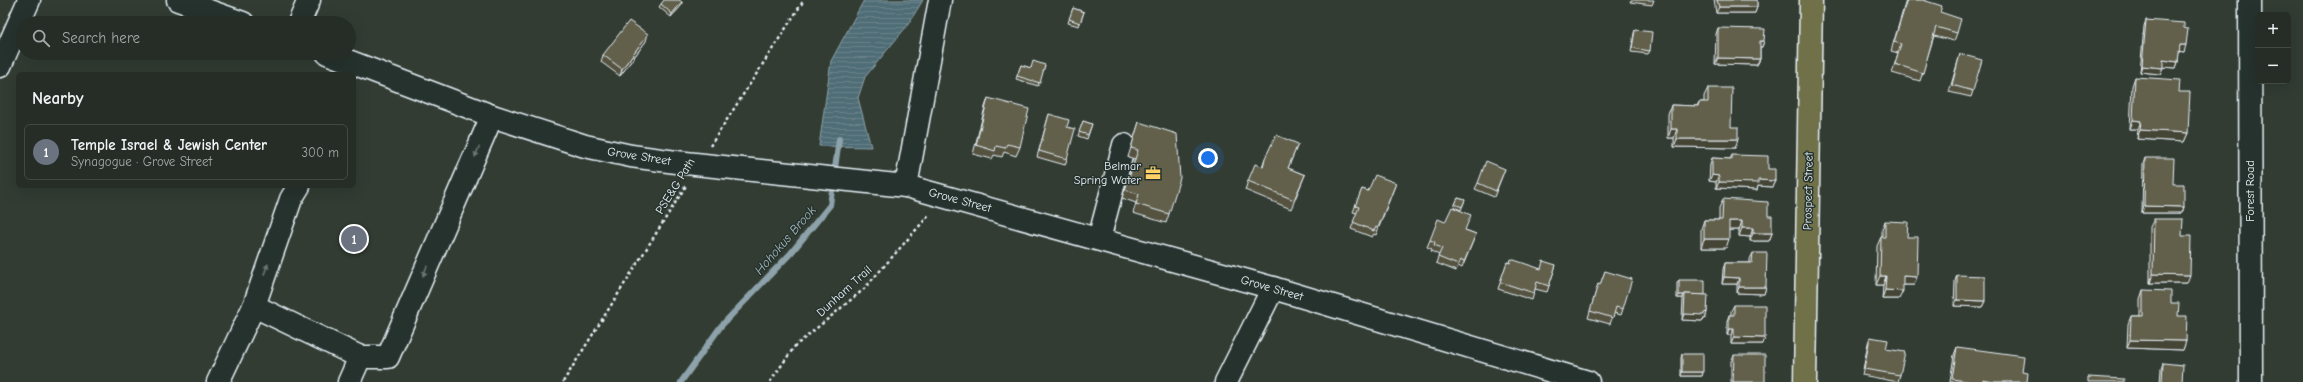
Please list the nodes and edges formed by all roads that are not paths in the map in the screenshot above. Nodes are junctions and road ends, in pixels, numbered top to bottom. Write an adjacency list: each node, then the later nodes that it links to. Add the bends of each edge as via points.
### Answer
1 (29, 0): 7 (street)
2 (178, 0): 8 (street)
3 (309, 0): 9 (street)
4 (940, 0): 17 (street)
5 (1811, 0): 27 (main road, Prospect Street)
6 (2250, 0): 28 (street, Forest Road)
7 (22, 16)
8 (223, 16)
9 (301, 16)
10 (16, 30): 12 (street)
11 (338, 60): 13 (street, Grove Street)
12 (0, 66)
13 (356, 72)
14 (357, 73): 15 (street, Grove Street)
15 (492, 116): 17 (street, Grove Street, via 585,146 631,156); 22 (street, one-way to 22, via 388,357)
16 (1124, 145): 19 (street)
17 (906, 186): 19 (street, Grove Street)
18 (298, 188): 21 (street, one-way to 18, via 291,199)
19 (1100, 238): 20 (street, Grove Street)
20 (1273, 288): 25 (street); 26 (street, Grove Street)
21 (254, 306): 22 (street); 23 (street)
22 (360, 357): 24 (street)
23 (218, 382)
24 (349, 382)
25 (1226, 382)
26 (1588, 382)
27 (1805, 382)
28 (2251, 382)

